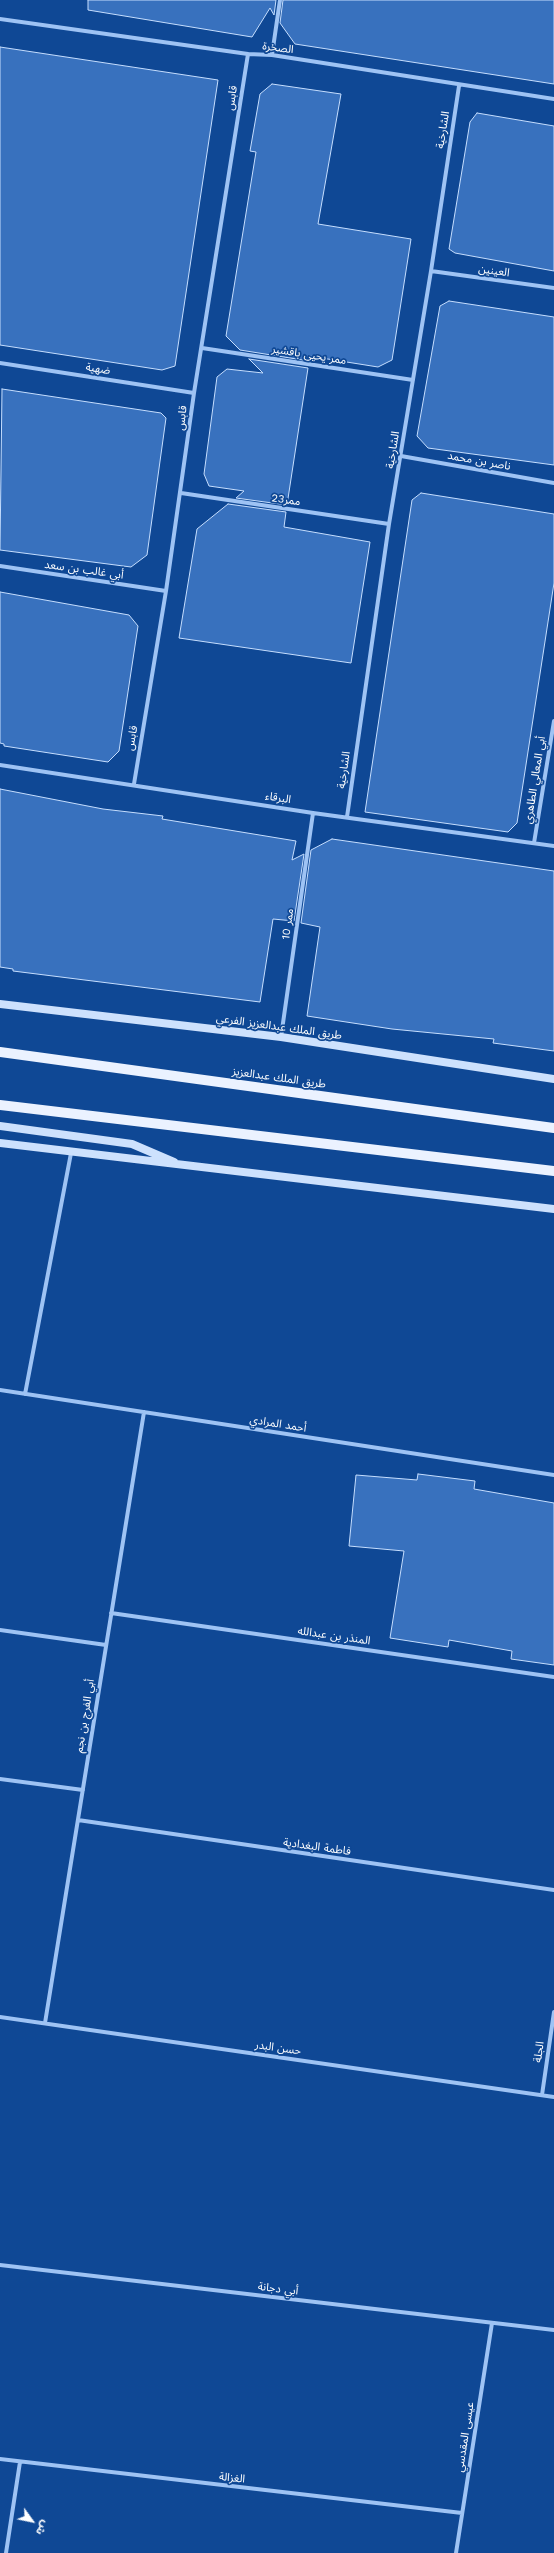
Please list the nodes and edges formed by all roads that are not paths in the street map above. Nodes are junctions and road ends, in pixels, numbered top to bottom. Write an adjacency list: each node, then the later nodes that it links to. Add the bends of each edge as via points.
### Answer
1 (280, 0): 4 (street)
2 (0, 19): 3 (street, الصخرة)
3 (248, 54): 4 (street, الصخرة); 9 (street, قابس)
4 (272, 55): 5 (street, الصخرة)
5 (459, 86): 6 (street, الصخرة); 7 (street, الشارخية)
6 (554, 100)
7 (432, 271): 8 (street, العينين); 11 (street, الشارخية)
8 (554, 288)
9 (202, 348): 11 (street, ممر يحيى باقشير); 12 (street, قابس)
10 (0, 362): 12 (street, ضهية)
11 (413, 380): 13 (street, الشارخية)
12 (194, 393): 15 (street, قابس)
13 (401, 456): 14 (street, ناصر بن محمد); 16 (street, الشارخية)
14 (554, 483)
15 (181, 493): 16 (street, ممر23); 18 (street, قابس)
16 (388, 524): 23 (street, الشارخية)
17 (0, 566): 18 (street, أبي غالب بن سعد)
18 (166, 591): 21 (street, قابس)
19 (554, 721): 24 (street, أبي المعالي الطاهري)
20 (0, 765): 21 (street, البرقاء)
21 (134, 784): 22 (street, البرقاء)
22 (313, 813): 23 (street, البرقاء); 27 (street, ممر 10)
23 (347, 817): 24 (street, البرقاء)
24 (534, 843): 25 (street, البرقاء)
25 (554, 846)
26 (0, 1004): 27 (street, طريق الملك عبدالعزيز الفرعي)
27 (281, 1037): 29 (street, طريق الملك عبدالعزيز الفرعي)
28 (0, 1052): 32 (main road, طريق الملك عبدالعزيز)
29 (554, 1079)
30 (0, 1104): 36 (main road)
31 (0, 1126): 35 (street, via 132,1144)
32 (554, 1128)
33 (0, 1143): 34 (street)
34 (71, 1153): 35 (street); 39 (street)
35 (181, 1164): 37 (street)
36 (554, 1171)
37 (554, 1208)
38 (0, 1390): 39 (street, أحمد المرادي)
39 (25, 1394): 40 (street, أحمد المرادي)
40 (144, 1412): 41 (street, أحمد المرادي); 42 (street, أبي الفرج بن نجم)
41 (554, 1476)
42 (111, 1614): 44 (street, أبي الفرج بن نجم); 45 (street, المنذر بن عبدالله)
43 (0, 1630): 44 (street)
44 (106, 1645): 47 (street, أبي الفرج بن نجم)
45 (554, 1677)
46 (0, 1779): 47 (street)
47 (83, 1790): 48 (street, أبي الفرج بن نجم)
48 (78, 1820): 49 (street, فاطمة البغدادية); 52 (street, أبي الفرج بن نجم)
49 (554, 1890)
50 (554, 2012): 53 (street, الجلة)
51 (0, 2017): 52 (street, حسن البدر)
52 (46, 2024): 53 (street, حسن البدر)
53 (542, 2095): 54 (street, حسن البدر)
54 (554, 2097)
55 (0, 2265): 56 (street, أبي دجانة)
56 (492, 2323): 57 (street, أبي دجانة); 60 (street, عيسى المقدسي)
57 (554, 2330)
58 (0, 2459): 59 (street, الغزالة)
59 (20, 2462): 60 (street, الغزالة); 61 (street)
60 (462, 2513): 62 (street, عيسى المقدسي)
61 (6, 2553)
62 (456, 2553)

